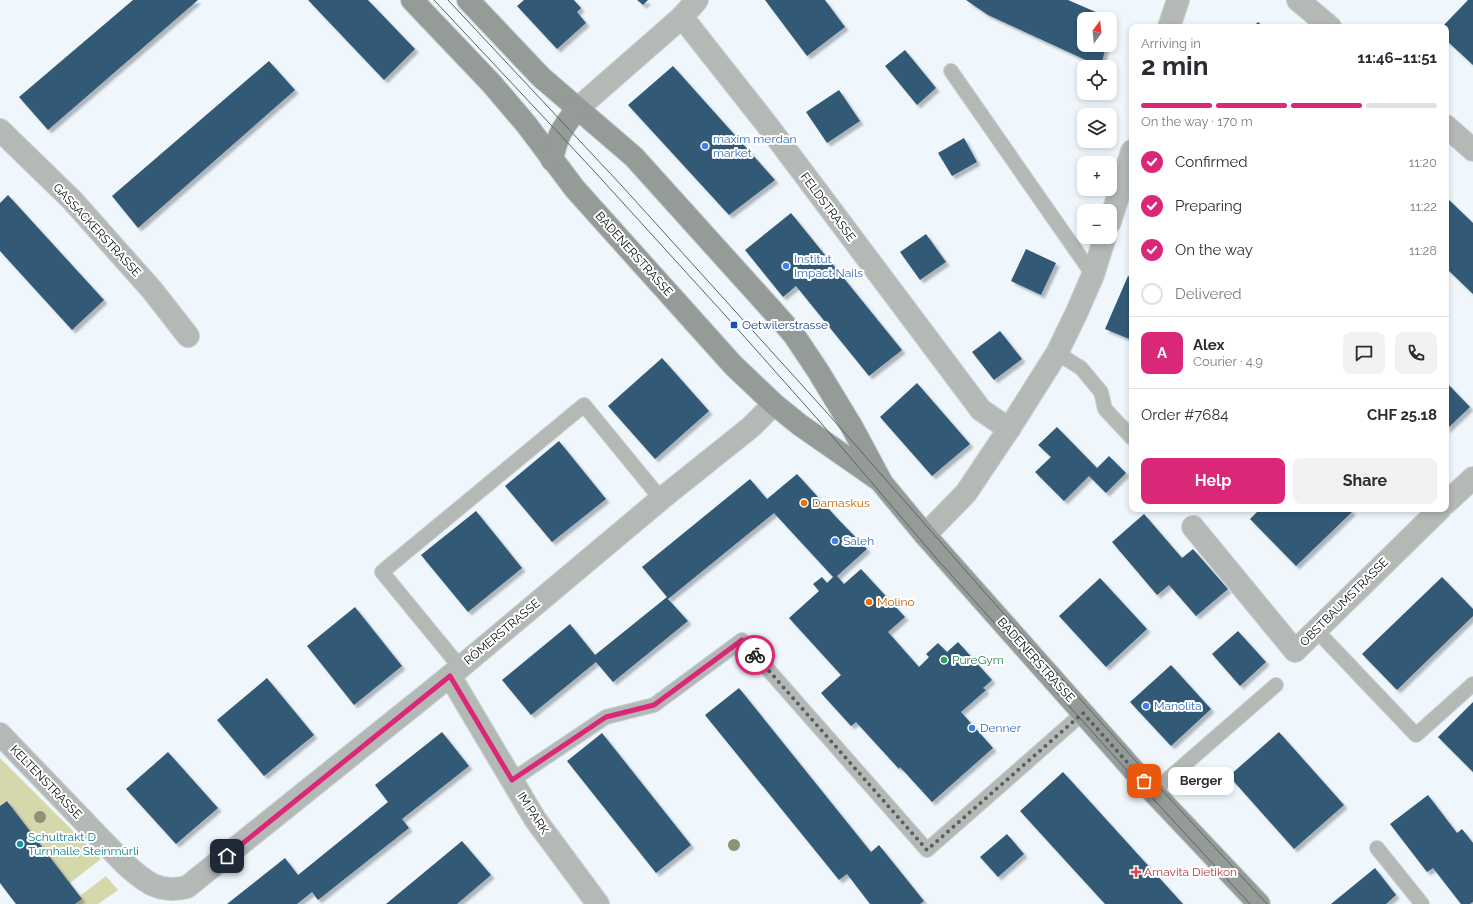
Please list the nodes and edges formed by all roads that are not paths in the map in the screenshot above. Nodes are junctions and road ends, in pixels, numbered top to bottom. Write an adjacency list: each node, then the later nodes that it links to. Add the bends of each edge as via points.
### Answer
1 (412, 0): 14 (main road, BADENERSTRASSE, via 492,84)
2 (468, 0): 10 (main road, BADENERSTRASSE, via 541,77)
3 (697, 0): 6 (street)
4 (1178, 0): 7 (street)
5 (1298, 0): 8 (street)
6 (682, 17): 10 (street); 22 (street, FELDSTRASSE, via 768,126 981,410)
7 (1171, 24)
8 (1326, 24)
9 (951, 70): 18 (lane)
10 (577, 109): 14 (main road, via 565,123 556,141); 25 (main road, BADENERSTRASSE, via 634,157 794,335 852,427)
11 (1449, 128): 13 (street)
12 (0, 130): 19 (street, GASSACKERSTRASSE, via 72,200 152,290)
13 (1471, 144)
14 (552, 160): 21 (main road, BADENERSTRASSE, via 733,365)
15 (1129, 161): 16 (street)
16 (1116, 204)
17 (1103, 244): 18 (street)
18 (1093, 275): 20 (street)
19 (188, 336)
20 (1057, 353): 22 (street); 23 (lane, via 1081,368 1101,392 1106,409)
21 (774, 404): 25 (main road, BADENERSTRASSE); 26 (street, RÖMERSTRASSE, via 751,427)
22 (1009, 429): 30 (street, via 966,493)
23 (1129, 435)
24 (1473, 478): 27 (street)
25 (882, 483): 30 (main road, BADENERSTRASSE)
26 (661, 498): 32 (street, RÖMERSTRASSE); 32 (lane, via 584,405 382,572)
27 (1449, 500)
28 (1437, 512): 31 (street, OBSTBAUMSTRASSE)
29 (1193, 527): 31 (street, OBSTBAUMSTRASSE, via 1295,651)
30 (925, 535): 35 (main road, BADENERSTRASSE)
31 (1316, 630): 33 (lane, via 1416,735)
32 (455, 671): 37 (street, IM PARK); 40 (street, RÖMERSTRASSE, via 202,876 187,887)
33 (1473, 684)
34 (1276, 685): 38 (lane)
35 (1083, 713): 37 (lane, via 927,850 742,640 654,705 606,717); 38 (main road, BADENERSTRASSE)
36 (0, 734): 40 (street, KELTENSTRASSE, via 130,869 153,886)
37 (512, 780): 41 (street, IM PARK, via 535,819)
38 (1153, 792): 42 (main road, BADENERSTRASSE)
39 (1377, 848): 43 (lane)
40 (166, 890)
41 (598, 904)
42 (1259, 904)
43 (1422, 904)

